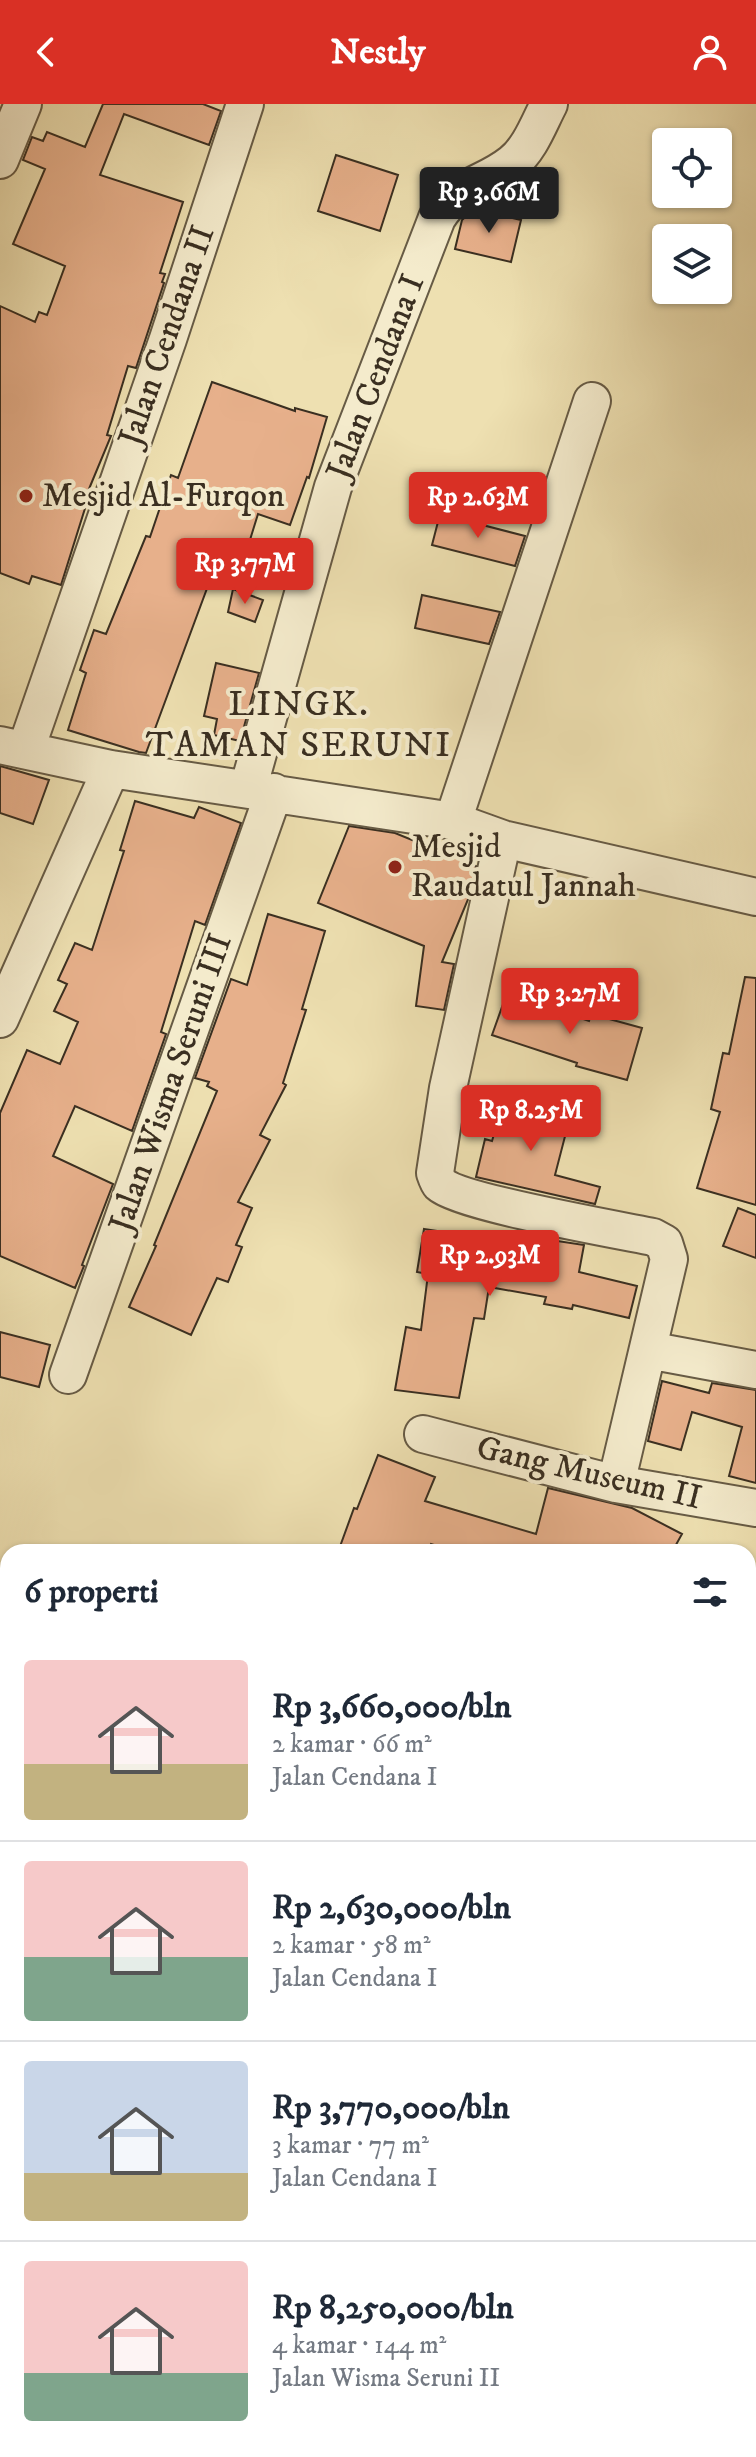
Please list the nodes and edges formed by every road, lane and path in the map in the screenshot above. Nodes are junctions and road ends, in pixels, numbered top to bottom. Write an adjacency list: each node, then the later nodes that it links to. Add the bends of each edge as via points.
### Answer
1 (23, 104): 4 (street)
2 (245, 104): 6 (street, Jalan Cendana II, via 164,351)
3 (549, 104): 8 (street, Jalan Cendana I, via 514,162 463,190 437,218 333,487)
4 (0, 160)
5 (592, 401): 9 (street)
6 (13, 747): 7 (street)
7 (111, 769): 8 (street); 12 (street)
8 (261, 790): 9 (street); 15 (street, Jalan Wisma Seruni III)
9 (453, 821): 10 (street)
10 (503, 839): 11 (street); 13 (street, via 448,1088 435,1173 440,1184 492,1203 664,1243 669,1259)
11 (756, 897)
12 (0, 1019)
13 (648, 1350): 14 (street); 17 (street)
14 (756, 1370)
15 (68, 1375)
16 (423, 1434): 17 (street, Gang Museum II)
17 (616, 1484): 18 (street, Gang Museum II)
18 (756, 1508)

